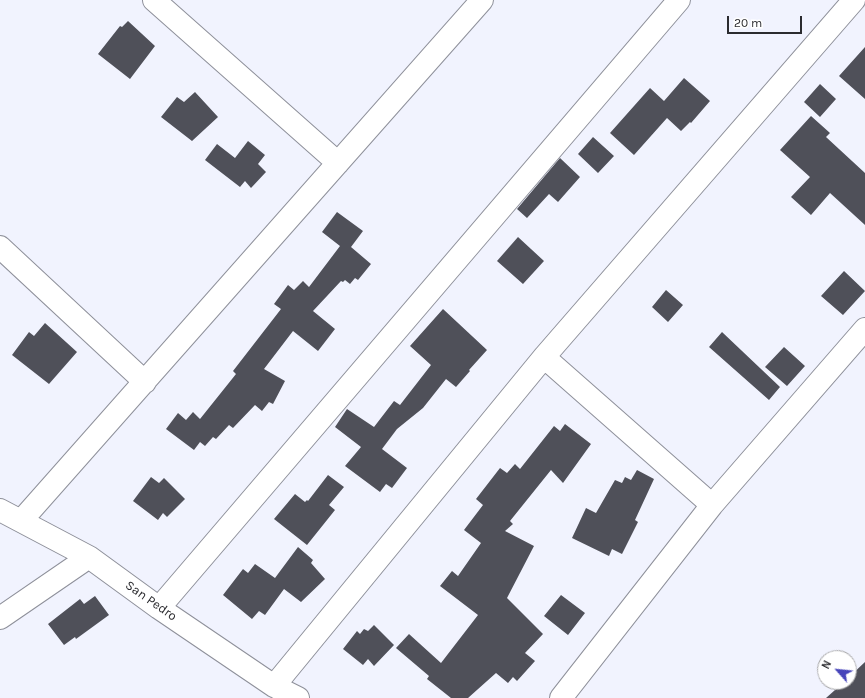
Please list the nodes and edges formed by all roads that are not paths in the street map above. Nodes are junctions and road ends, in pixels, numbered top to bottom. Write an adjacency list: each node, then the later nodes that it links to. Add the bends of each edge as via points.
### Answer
1 (154, 0): 5 (street)
2 (482, 0): 5 (street)
3 (679, 0): 14 (street)
4 (854, 0): 8 (street)
5 (338, 163): 9 (street)
6 (0, 246): 9 (street)
7 (865, 329): 10 (street)
8 (544, 357): 10 (street); 16 (street)
9 (145, 382): 12 (street)
10 (712, 505): 18 (street)
11 (0, 510): 12 (street, San Pedro)
12 (21, 521): 13 (street, San Pedro)
13 (89, 556): 14 (street, San Pedro); 15 (street)
14 (159, 608): 16 (street, San Pedro)
15 (0, 618)
16 (274, 686): 17 (street, San Pedro)
17 (298, 698)
18 (561, 698)

